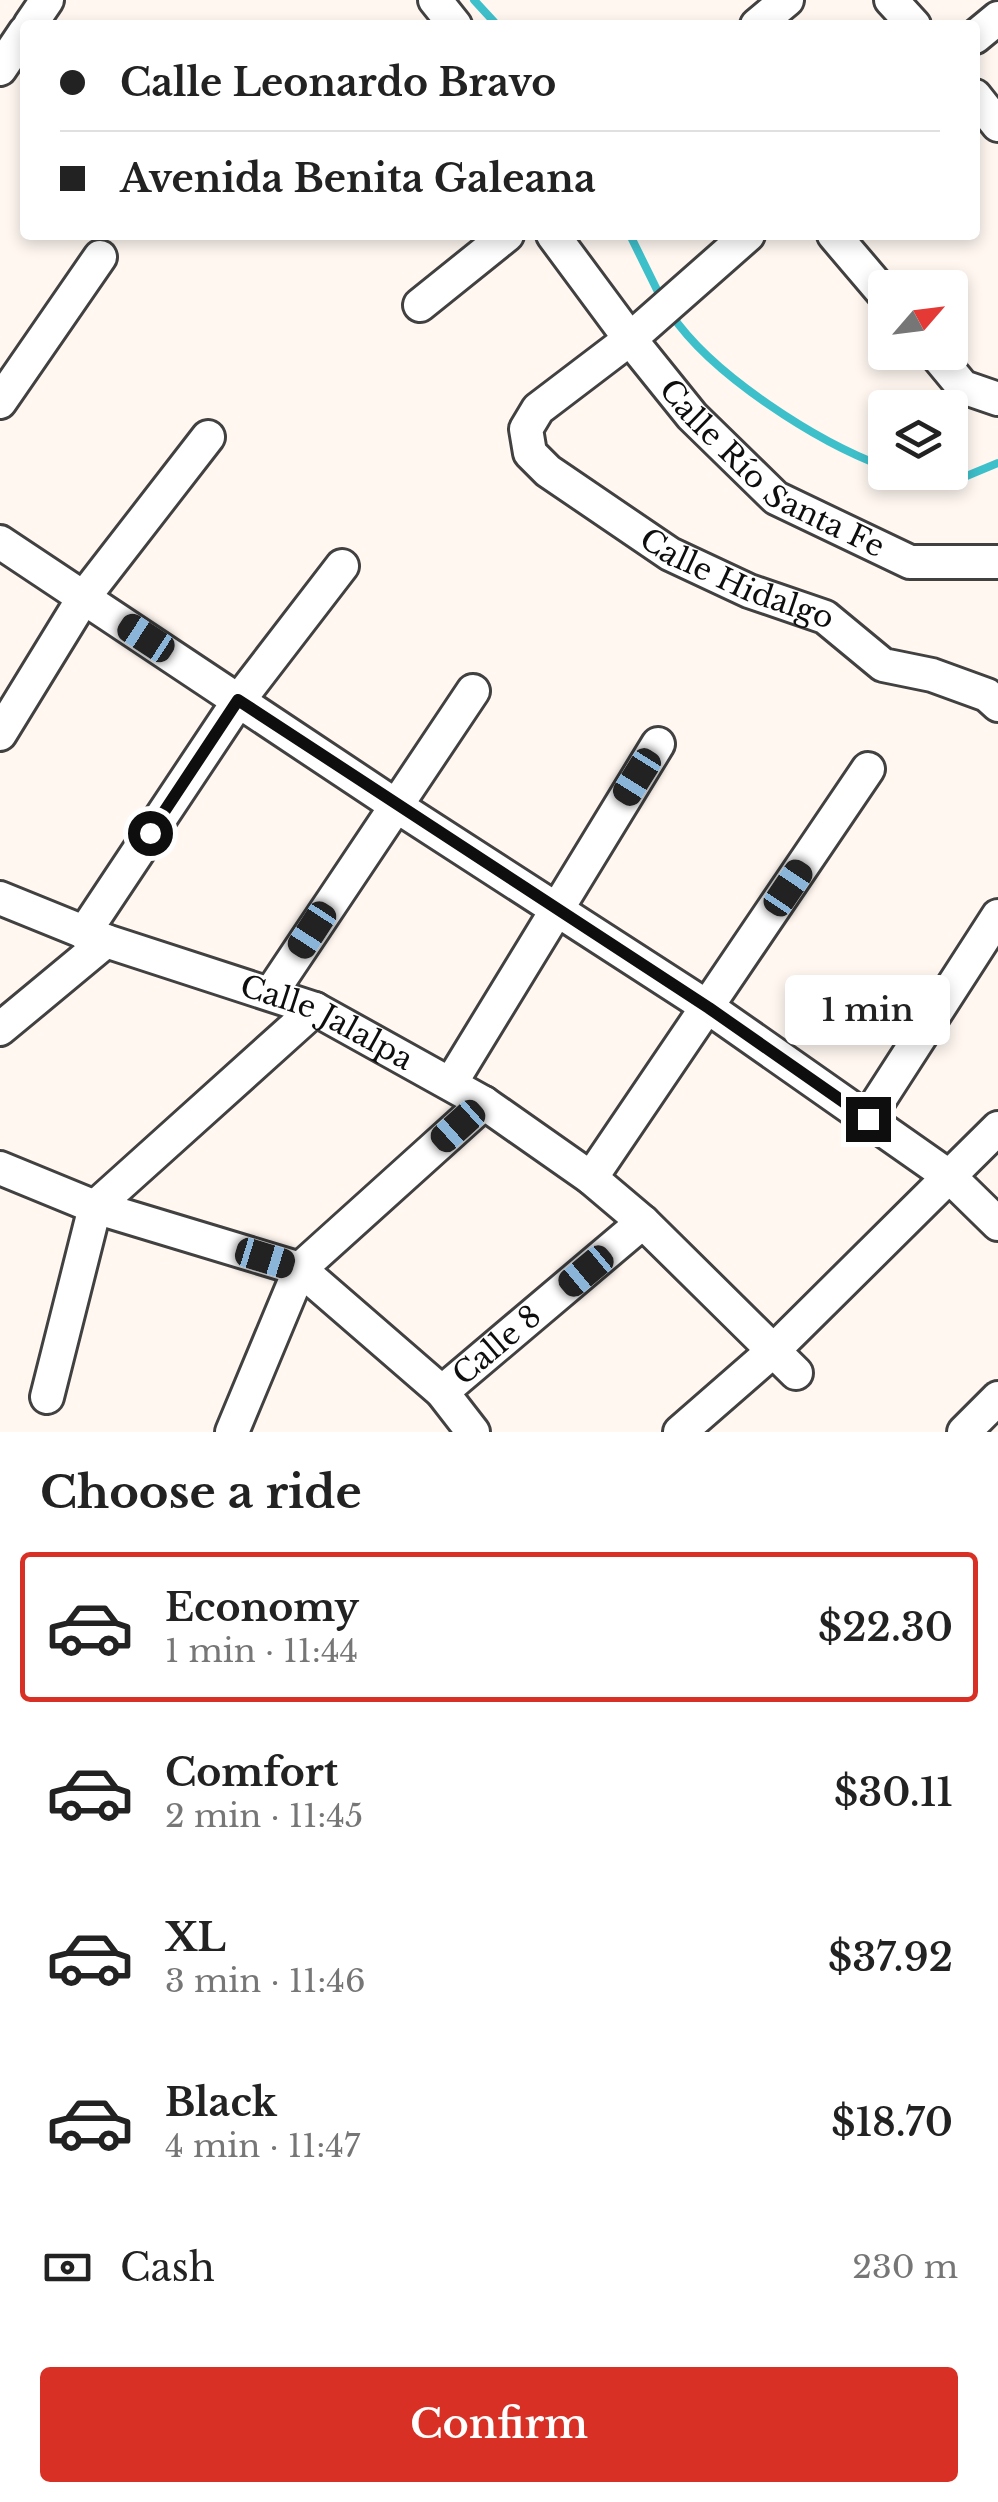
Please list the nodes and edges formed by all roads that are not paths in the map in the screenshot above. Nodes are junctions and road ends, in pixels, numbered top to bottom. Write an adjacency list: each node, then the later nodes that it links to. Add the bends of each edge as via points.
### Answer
1 (435, 0): 4 (street)
2 (787, 0): 5 (street)
3 (891, 0): 6 (street)
4 (451, 20)
5 (763, 20)
6 (909, 20)
7 (20, 39): 8 (street)
8 (0, 68)
9 (980, 102): 10 (street)
10 (998, 125)
11 (501, 240): 17 (street)
12 (557, 240): 18 (street, Calle Río Santa Fe)
13 (742, 240): 18 (street)
14 (838, 240): 16 (street)
15 (100, 256): 21 (street)
16 (868, 275)
17 (420, 305)
18 (636, 334): 24 (street, Calle Río Santa Fe, via 692,416 776,498 910,562); 29 (street, Calle Hidalgo, via 538,409 526,430 530,453 670,554 825,617 883,664 969,688)
19 (949, 370): 20 (street, via 964,387)
20 (998, 399)
21 (0, 402)
22 (208, 437): 26 (street)
23 (0, 542): 26 (street)
24 (998, 562)
25 (342, 566): 28 (street)
26 (84, 597): 28 (street); 30 (street)
27 (474, 691): 33 (street)
28 (238, 700): 33 (street); 37 (street)
29 (998, 705)
30 (0, 734)
31 (658, 744): 35 (street)
32 (868, 768): 39 (street)
33 (396, 805): 35 (street); 38 (street)
34 (0, 898): 37 (street, Calle Jalalpa)
35 (555, 908): 39 (street); 42 (street)
36 (998, 916): 44 (street)
37 (95, 937): 38 (street, Calle Jalalpa); 41 (street)
38 (271, 993): 40 (street, Calle Jalalpa)
39 (709, 1008): 44 (street); 48 (street)
40 (315, 1009): 42 (street, Calle Jalalpa); 49 (street)
41 (0, 1029)
42 (451, 1083): 43 (street, Calle Jalalpa)
43 (484, 1103): 48 (street, Calle Jalalpa); 52 (street)
44 (868, 1119): 47 (street)
45 (998, 1128): 47 (street)
46 (0, 1168): 49 (street)
47 (950, 1177): 51 (street); 53 (street)
48 (592, 1178): 50 (street, Calle Jalalpa)
49 (94, 1206): 52 (street); 55 (street)
50 (644, 1222): 53 (street, Calle Jalalpa); 54 (street, Calle 8)
51 (998, 1224)
52 (300, 1269): 54 (street); 57 (street)
53 (785, 1361): 59 (street)
54 (442, 1392): 58 (street)
55 (47, 1396)
56 (998, 1398): 60 (street)
57 (232, 1432)
58 (473, 1432)
59 (680, 1432)
60 (964, 1432)

